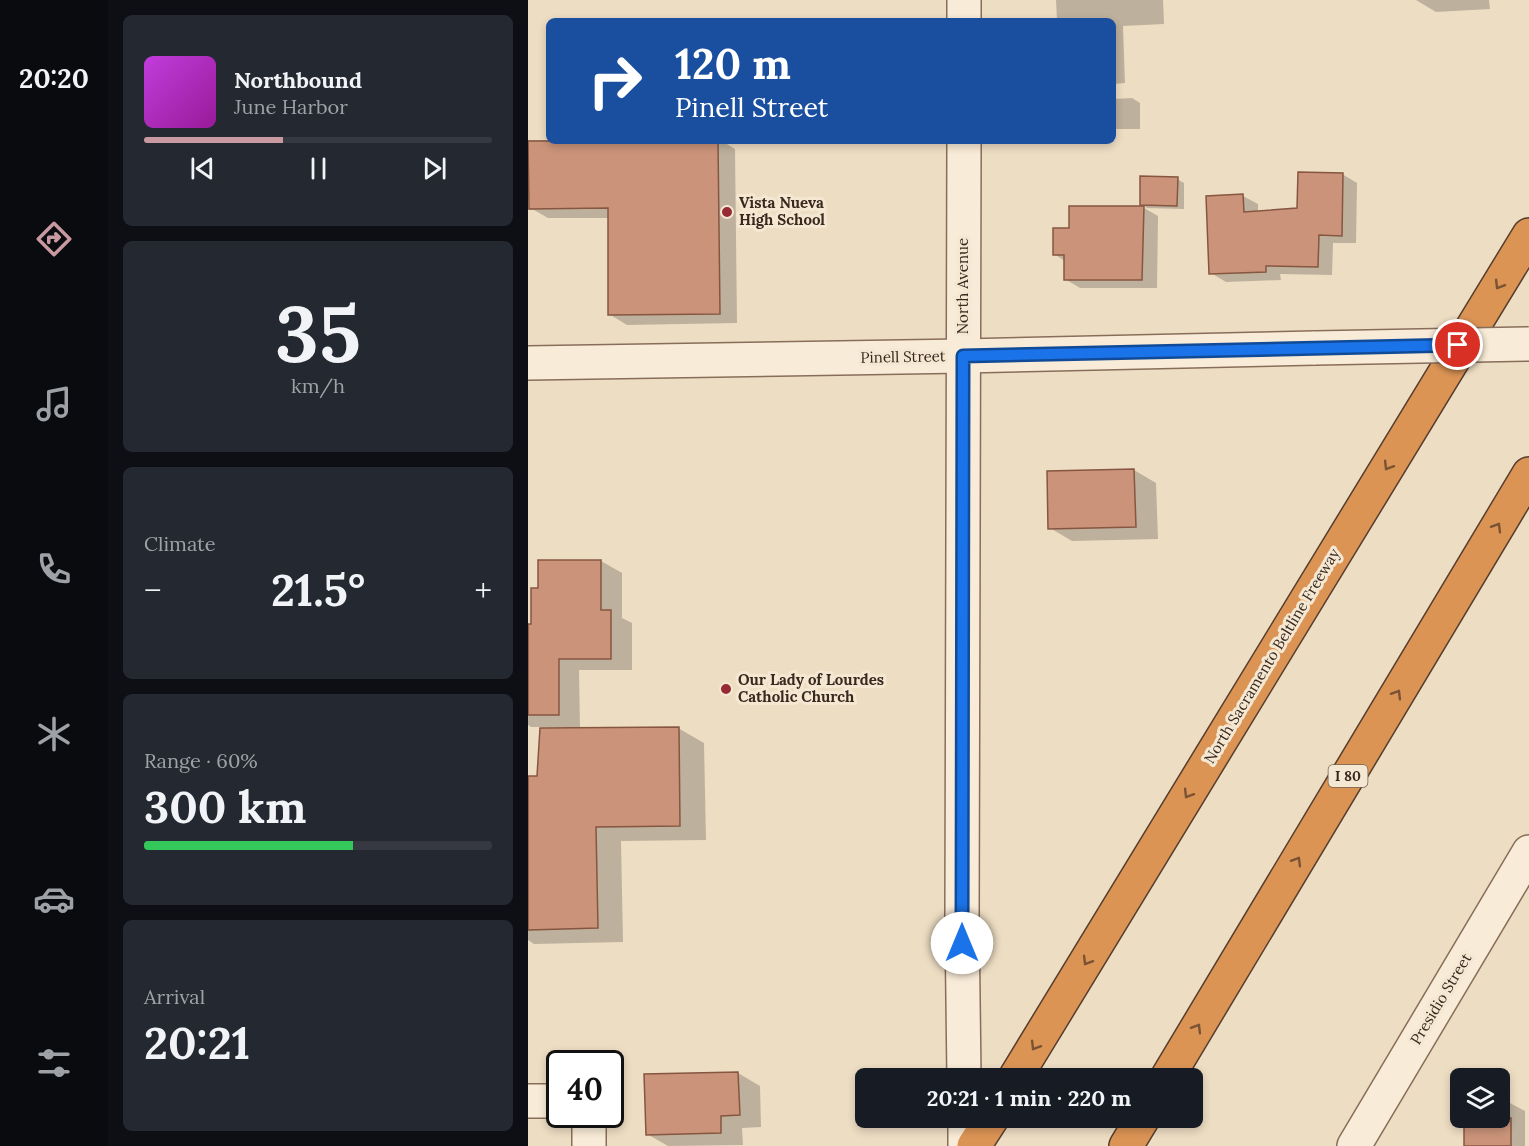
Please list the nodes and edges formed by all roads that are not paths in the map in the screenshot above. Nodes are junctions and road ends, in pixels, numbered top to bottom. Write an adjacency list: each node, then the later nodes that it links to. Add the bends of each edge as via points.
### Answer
1 (964, 0): 2 (street)
2 (964, 18)
3 (964, 144): 6 (street, North Avenue)
4 (1529, 235): 11 (highway, North Sacramento Beltline Freeway, one-way to 11)
5 (1529, 344): 6 (street, Pinell Street, bridge)
6 (963, 356): 7 (street, Pinell Street); 10 (street, North Avenue)
7 (528, 363)
8 (1529, 474): 12 (highway, I 80, one-way to 8)
9 (1529, 852): 23 (street, Presidio Street)
10 (964, 1068)
11 (1021, 1068)
12 (1173, 1068)
13 (528, 1101): 14 (street)
14 (546, 1101)
15 (589, 1128): 19 (street)
16 (965, 1128): 20 (street)
17 (986, 1128): 21 (highway)
18 (1137, 1128): 22 (highway)
19 (589, 1146)
20 (965, 1146)
21 (974, 1146)
22 (1126, 1146)
23 (1353, 1146)

